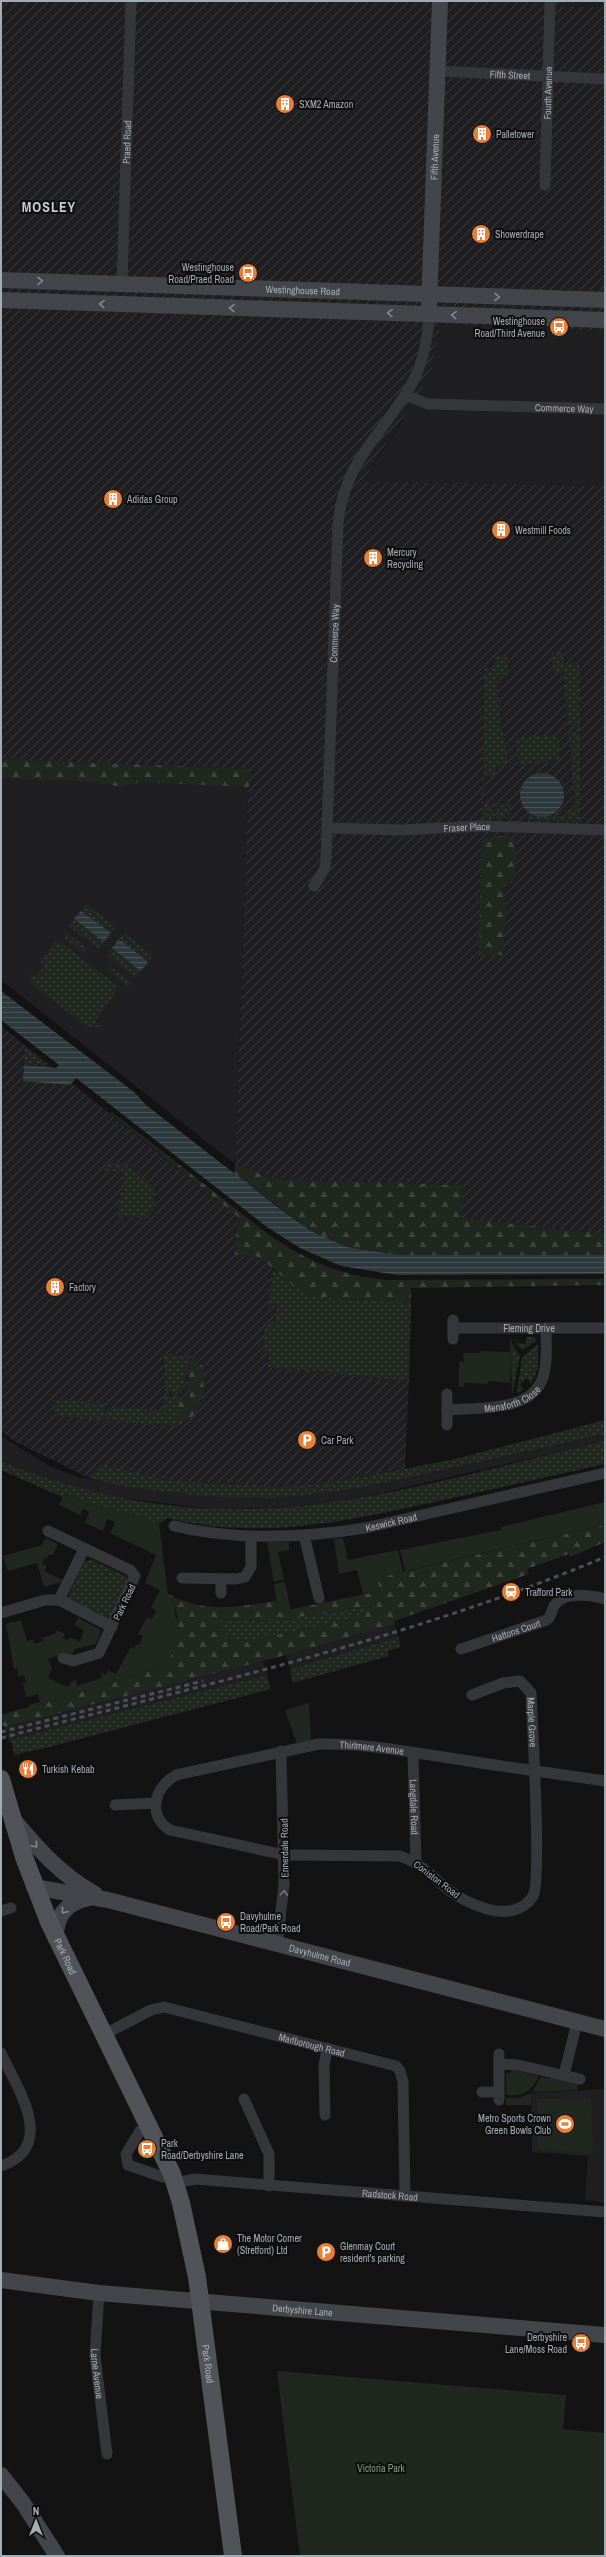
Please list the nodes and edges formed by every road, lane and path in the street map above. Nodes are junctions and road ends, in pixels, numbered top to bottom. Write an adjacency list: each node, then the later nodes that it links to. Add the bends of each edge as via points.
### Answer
1 (132, 1): 9 (street, Praed Road)
2 (440, 1): 4 (street, Fifth Avenue)
3 (550, 1): 5 (street, Fourth Avenue)
4 (438, 71): 5 (street, Fifth Street); 12 (street, Fifth Avenue)
5 (548, 77): 6 (street, Fifth Street); 7 (street, Fourth Avenue)
6 (605, 79)
7 (545, 184)
8 (1, 280): 9 (street, Westinghouse Road, one-way to 9)
9 (122, 283): 10 (street, Westinghouse Road)
10 (256, 289): 11 (street, Westinghouse Road); 15 (street)
11 (312, 292): 12 (street, Westinghouse Road); 16 (street)
12 (430, 296): 14 (street, Westinghouse Road, one-way to 14); 17 (street, Fifth Avenue)
13 (1, 300): 15 (street, Westinghouse Road, one-way to 13)
14 (605, 300)
15 (255, 309): 16 (street, Westinghouse Road)
16 (312, 311): 17 (street, Westinghouse Road, one-way to 16)
17 (429, 314): 18 (street, Westinghouse Road, one-way to 17); 19 (street, Commerce Way, via 423,354)
18 (605, 320)
19 (405, 395): 20 (street, Commerce Way, via 428,404); 21 (street, Commerce Way, via 353,468 344,488 339,511)
20 (605, 409)
21 (328, 828): 22 (street, Fraser Place, via 401,830 482,826); 23 (street, Commerce Way, via 325,868)
22 (605, 830)
23 (314, 886)
24 (546, 1328): 25 (street, Fleming Drive); 26 (street, Fleming Drive, via 453,1324); 28 (street, Mensforth Close, via 545,1370 540,1384 530,1395 510,1404)
25 (605, 1328)
26 (453, 1340)
27 (447, 1394): 28 (street)
28 (447, 1410): 29 (street)
29 (447, 1425)
30 (605, 1473): 33 (street, Keswick Road, via 365,1528)
31 (174, 1526): 34 (street, Keswick Road, via 207,1533)
32 (48, 1531): 35 (street, Park Road)
33 (304, 1535): 34 (street, Keswick Road); 39 (street, via 320,1583)
34 (251, 1536): 37 (street, via 249,1574 241,1579)
35 (84, 1549): 41 (street); 43 (street, Park Road, via 134,1574 133,1583)
36 (182, 1578): 37 (street)
37 (221, 1579): 38 (street)
38 (221, 1593)
39 (319, 1598)
40 (605, 1599): 44 (street, Hattons Court, via 583,1595 569,1597 558,1602 547,1620 485,1636)
41 (59, 1600): 42 (street, via 46,1600); 43 (street, Park Road)
42 (1, 1613)
43 (112, 1627): 45 (street, via 97,1654 73,1660)
44 (461, 1649)
45 (64, 1658)
46 (472, 1695): 49 (street, Marple Grove, via 510,1681 520,1681 528,1687 531,1692)
47 (281, 1751): 48 (street, Thirlmere Avenue, via 335,1743); 52 (street, Thirlmere Avenue, via 176,1775 162,1785); 55 (street, Ennerdale Road)
48 (413, 1753): 49 (street, Thirlmere Avenue); 56 (street, Langdale Road)
49 (533, 1771): 51 (street, Thirlmere Avenue); 56 (street, Coniston Road, via 536,1885 534,1894 521,1908 501,1912 469,1902 450,1891)
50 (1, 1779): 54 (main road, Park Road)
51 (605, 1781)
52 (156, 1803): 53 (street); 55 (street, Coniston Road, via 164,1826 170,1830)
53 (115, 1805)
54 (10, 1815): 57 (main road, Park Road); 59 (street, one-way to 59, via 44,1856 82,1887)
55 (285, 1855): 56 (street, Coniston Road, via 386,1855 400,1856); 61 (street, Ennerdale Road, one-way to 55)
56 (416, 1862)
57 (34, 1887): 58 (street, Davyhulme Road); 60 (main road, Park Road)
58 (91, 1897): 59 (street, Davyhulme Road); 60 (street, one-way to 60, via 76,1901 61,1913 57,1921)
59 (108, 1900): 61 (street, Davyhulme Road)
60 (56, 1939): 64 (main road, Park Road)
61 (277, 1946): 62 (street, Davyhulme Road)
62 (577, 2022): 63 (street, Davyhulme Road); 67 (street)
63 (605, 2029)
64 (103, 2035): 65 (street, Marlborough Road, via 151,2010 164,2007); 72 (main road, Park Road)
65 (327, 2048): 71 (street, via 324,2066); 76 (street, Marlborough Road, via 390,2063 400,2071 404,2082)
66 (1, 2053): 73 (street, via 27,2110 31,2127 26,2146 20,2155)
67 (564, 2075): 68 (street); 69 (street, via 499,2059 499,2096)
68 (580, 2079)
69 (482, 2092)
70 (244, 2099): 75 (street, via 270,2154)
71 (325, 2115)
72 (149, 2126): 74 (main road, Park Road); 74 (street, via 139,2132 126,2154 128,2165)
73 (1, 2166)
74 (173, 2179): 75 (street, Radstock Road); 80 (main road, Park Road, via 192,2250)
75 (269, 2186): 76 (street, Radstock Road)
76 (405, 2196): 77 (street, Radstock Road)
77 (605, 2212)
78 (1, 2280): 79 (street, Derbyshire Lane)
79 (99, 2293): 80 (street, Derbyshire Lane); 82 (street, Larne Avenue, via 95,2356)
80 (200, 2301): 81 (street, Derbyshire Lane); 85 (main road, Park Road)
81 (605, 2334)
82 (107, 2454)
83 (1, 2475): 84 (street, via 23,2503)
84 (57, 2556)
85 (233, 2556)

